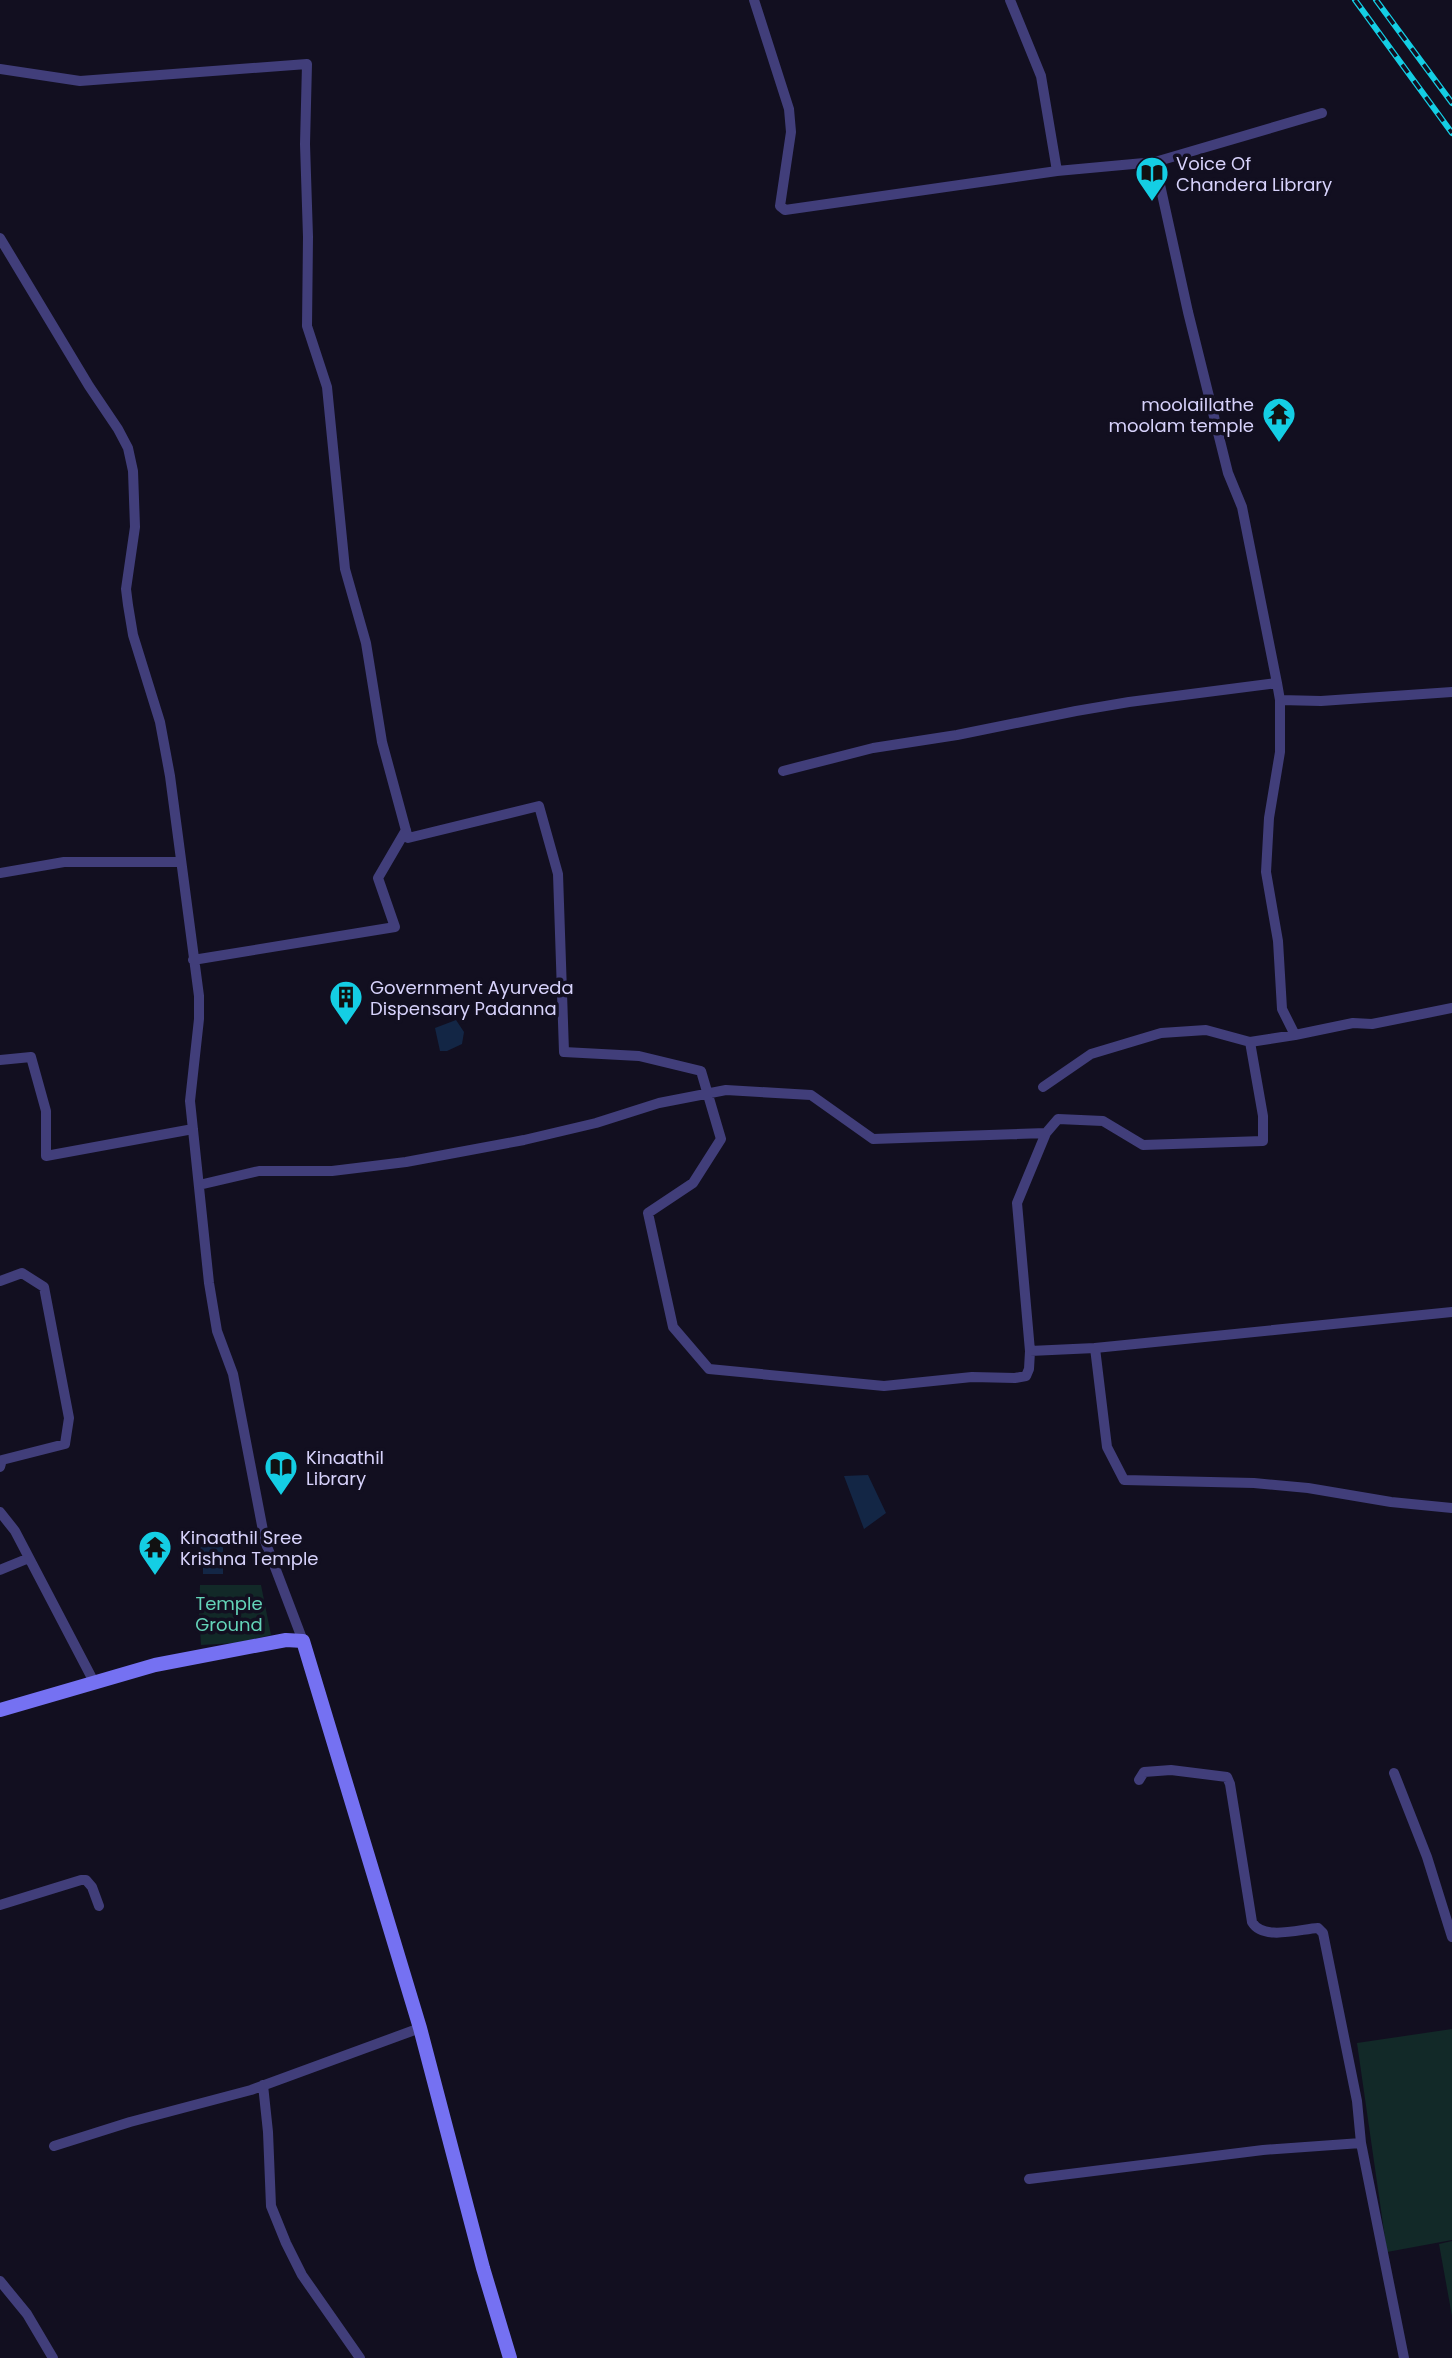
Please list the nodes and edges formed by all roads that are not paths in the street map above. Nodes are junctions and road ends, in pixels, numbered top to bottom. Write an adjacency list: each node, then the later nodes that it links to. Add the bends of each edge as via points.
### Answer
1 (754, 0): 6 (street, via 789,109 780,205 785,210)
2 (1010, 0): 6 (street, via 1041,76)
3 (0, 69): 12 (street, via 80,80 307,64 307,326 327,387 345,569 366,643 383,742)
4 (1322, 113): 5 (street)
5 (1155, 162): 6 (street); 8 (street, via 1228,473 1242,507)
6 (1057, 171)
7 (0, 238): 13 (street, via 128,448 135,527 128,605 160,722)
8 (1277, 683): 10 (street); 11 (street, via 1090,709 873,748)
9 (1452, 692): 10 (street)
10 (1280, 700): 17 (street, via 1280,752 1266,872 1278,942 1282,1009)
11 (783, 771)
12 (406, 830): 15 (street, via 378,878 396,926); 21 (street, via 408,838 539,806 558,874 564,1052 639,1056 701,1071)
13 (181, 862): 14 (street, via 64,862); 15 (street)
14 (0, 873)
15 (193, 960): 22 (street, via 199,996 190,1101)
16 (1452, 1008): 17 (street)
17 (1295, 1035): 18 (street)
18 (1250, 1042): 20 (street, via 1206,1030 1161,1033 1091,1054); 23 (street, via 1263,1141 1143,1145 1103,1121 1069,1119 1058,1119)
19 (0, 1060): 22 (street, via 32,1057 46,1111 46,1156)
20 (1043, 1087)
21 (707, 1093): 23 (street, via 811,1095 873,1139); 24 (street, via 524,1140 332,1171 259,1171); 28 (street, via 721,1139 693,1183 648,1213 673,1327 709,1369 884,1386 1026,1376)
22 (193, 1129): 24 (street)
23 (1046, 1133): 28 (street, via 1017,1203)
24 (199, 1185): 34 (street, via 217,1331 233,1374 265,1541)
25 (0, 1281): 29 (street, via 22,1273 44,1287 69,1418 65,1444 2,1460)
26 (1452, 1312): 27 (street)
27 (1096, 1348): 28 (street); 30 (street, via 1107,1447 1124,1479 1254,1483)
28 (1030, 1350)
29 (0, 1467)
30 (1452, 1508)
31 (0, 1512): 32 (street)
32 (29, 1558): 33 (street); 35 (street)
33 (0, 1570)
34 (303, 1641): 35 (main road, via 286,1640 155,1665); 42 (main road)
35 (94, 1682): 36 (main road)
36 (0, 1710)
37 (1394, 1773): 41 (street)
38 (1139, 1780): 44 (street, via 1144,1772 1171,1770 1227,1777 1255,1927 1271,1932 1318,1928 1323,1933 1357,2101)
39 (0, 1905): 40 (street, via 86,1880)
40 (99, 1906)
41 (1452, 1937)
42 (420, 2028): 43 (street); 50 (main road)
43 (263, 2085): 45 (street); 49 (street, via 271,2206 302,2275)
44 (1361, 2143): 46 (street); 51 (street)
45 (54, 2146)
46 (1029, 2179)
47 (0, 2281): 48 (street, via 27,2314)
48 (53, 2358)
49 (360, 2358)
50 (510, 2358)
51 (1404, 2358)

